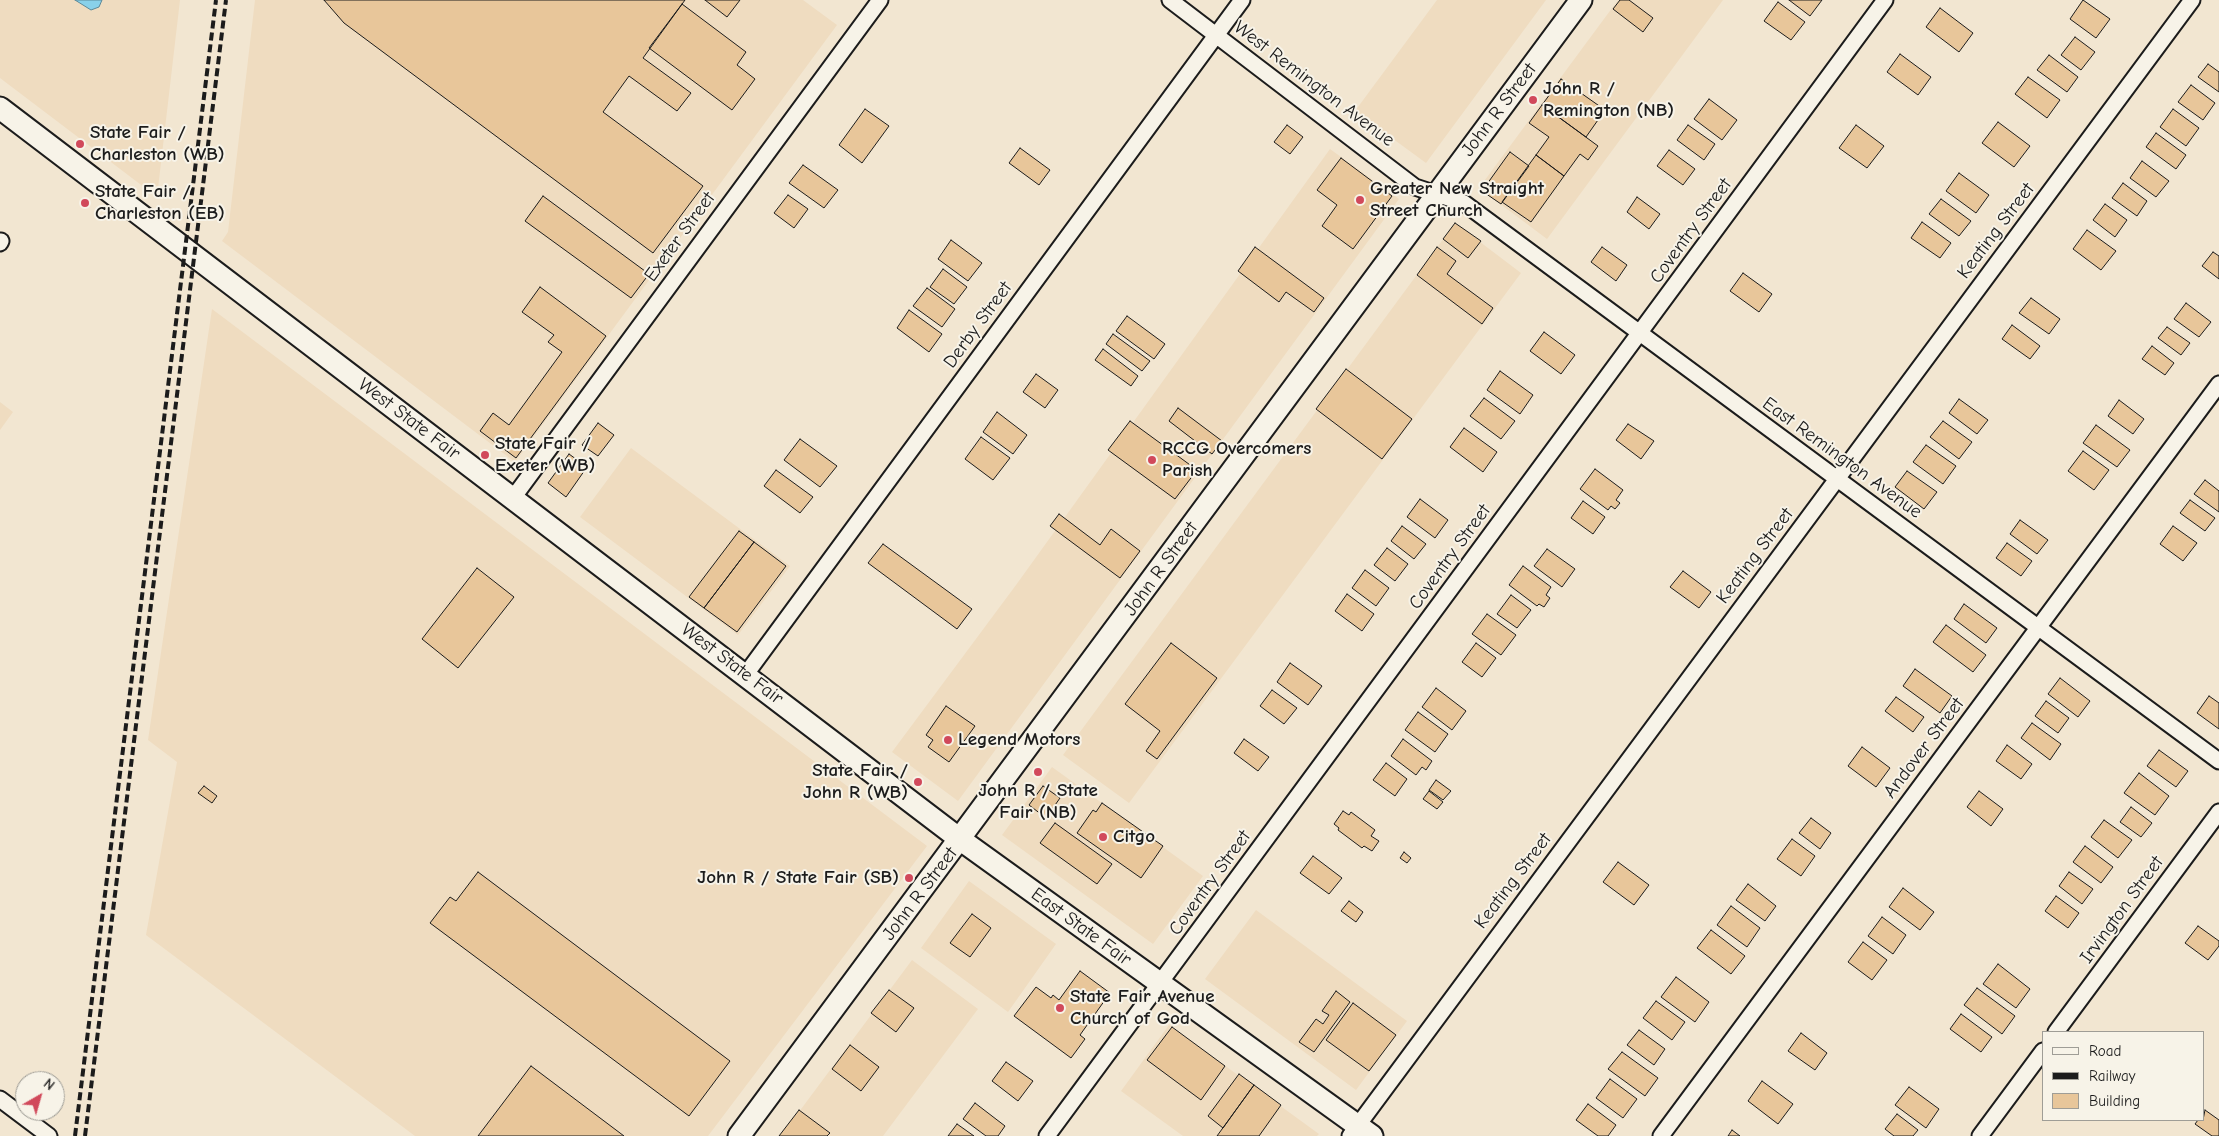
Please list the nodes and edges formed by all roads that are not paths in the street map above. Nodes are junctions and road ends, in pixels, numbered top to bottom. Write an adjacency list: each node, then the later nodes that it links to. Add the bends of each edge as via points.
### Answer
1 (880, 0): 13 (street, Exeter Street)
2 (1170, 0): 7 (street, West Remington Avenue)
3 (1242, 0): 7 (street, Derby Street)
4 (1581, 0): 9 (street, John R Street)
5 (1885, 0): 10 (street, Coventry Street)
6 (2192, 0): 12 (street, Keating Street)
7 (1216, 35): 9 (street, West Remington Avenue, via 1415,187); 15 (street, Derby Street)
8 (0, 108): 13 (street, West State Fair)
9 (1437, 194): 10 (street, East Remington Avenue, via 1464,203); 18 (street, John R Street)
10 (1639, 334): 12 (street, East Remington Avenue); 19 (street, Coventry Street)
11 (2219, 384): 14 (street, Andover Street)
12 (1837, 479): 14 (street, East Remington Avenue); 23 (street, Keating Street)
13 (513, 498): 15 (street, West State Fair)
14 (2038, 627): 16 (street, East Remington Avenue); 27 (street, Andover Street)
15 (746, 674): 18 (street, West State Fair)
16 (2219, 761)
17 (2219, 812): 20 (street, Irvington Street)
18 (961, 840): 19 (street, East State Fair); 25 (street, John R Street)
19 (1160, 984): 23 (street, East State Fair); 26 (street, Coventry Street)
20 (2057, 1031)
21 (2042, 1052): 28 (street)
22 (0, 1099): 24 (street)
23 (1360, 1132)
24 (49, 1136)
25 (739, 1136)
26 (1047, 1136)
27 (1660, 1136)
28 (1980, 1136)

